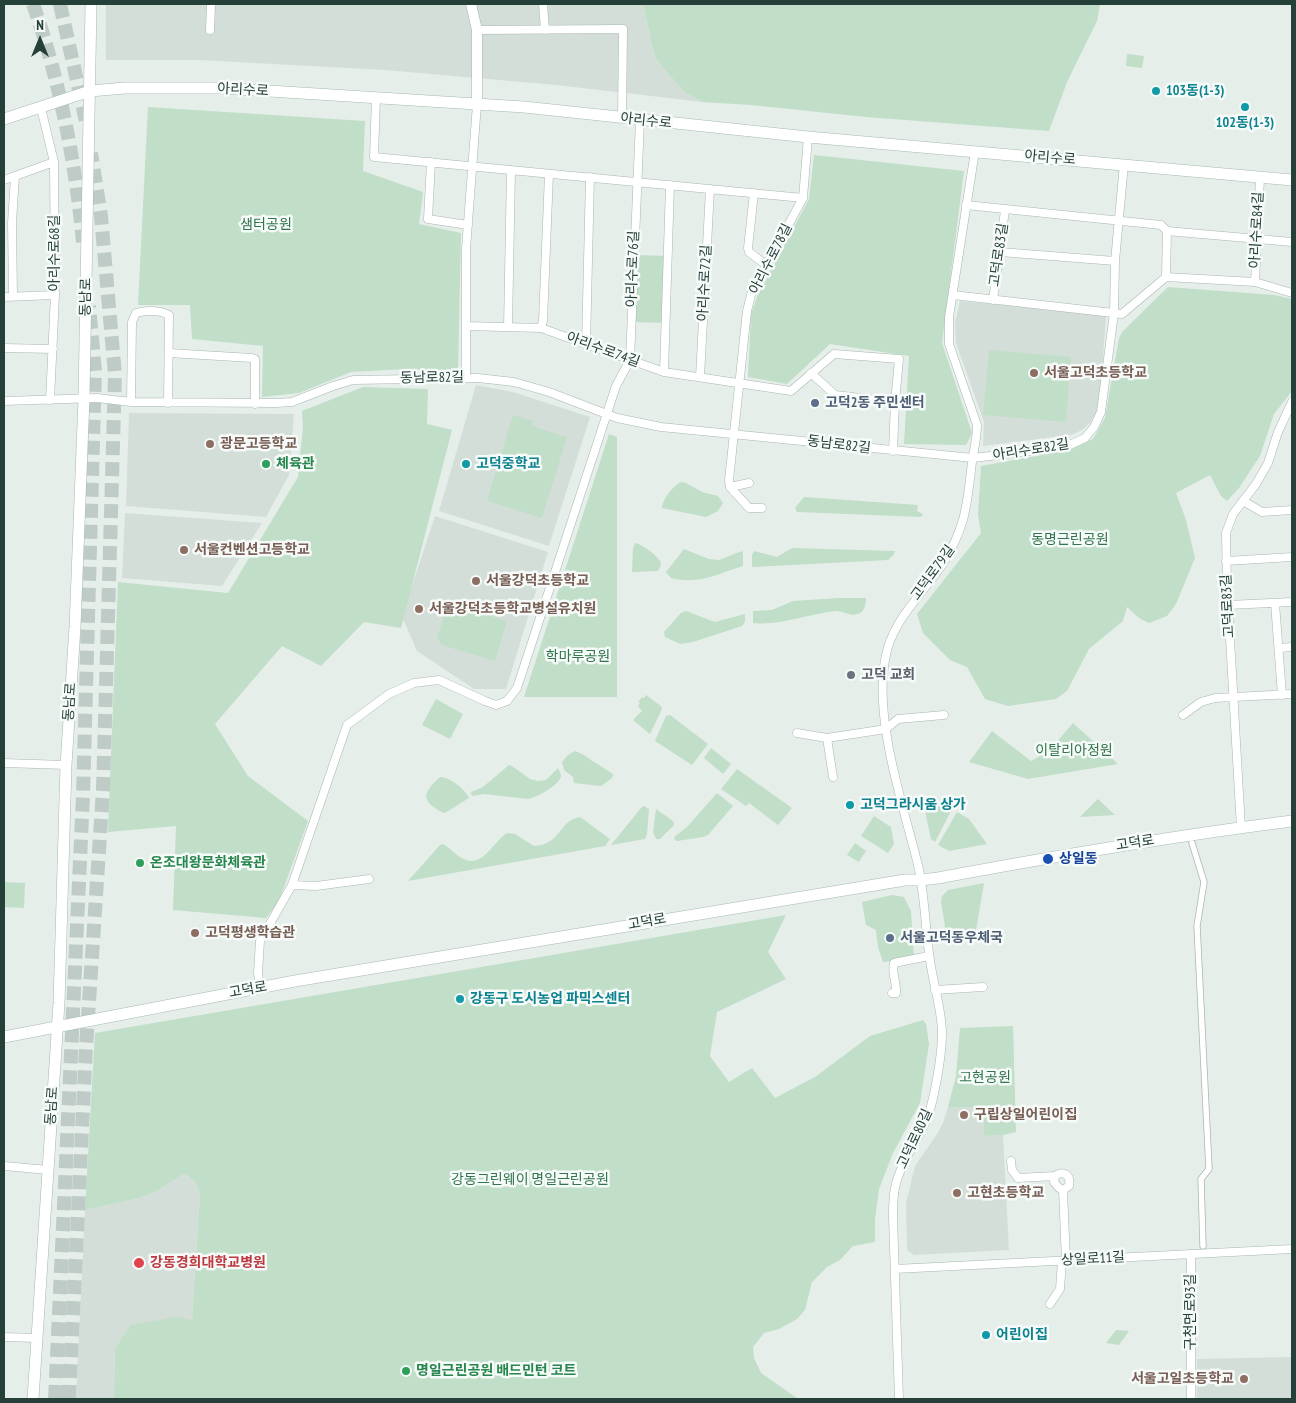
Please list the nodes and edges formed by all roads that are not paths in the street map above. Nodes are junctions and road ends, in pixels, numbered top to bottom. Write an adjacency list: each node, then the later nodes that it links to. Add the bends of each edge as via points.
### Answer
1 (91, 4): 8 (main road, 동남로)
2 (210, 4): 5 (street)
3 (472, 4): 6 (street)
4 (543, 4): 7 (street)
5 (210, 30)
6 (477, 30): 7 (street); 10 (street)
7 (545, 30): 12 (street, via 623,29)
8 (90, 91): 9 (main road, 아리수로, via 221,88); 11 (main road, 아리수로); 65 (main road, 동남로)
9 (376, 97): 10 (main road, 아리수로); 18 (street, via 374,157)
10 (477, 104): 12 (main road, 아리수로); 20 (street)
11 (42, 108): 13 (main road, 아리수로); 17 (street, 아리수로68길)
12 (622, 118): 14 (main road, 아리수로)
13 (4, 119)
14 (640, 120): 15 (main road, 아리수로); 28 (street, 아리수로76길)
15 (808, 137): 16 (main road, 아리수로); 32 (street, 아리수로78길)
16 (975, 151): 19 (main road, 아리수로); 33 (street, 고덕로79길)
17 (54, 162): 23 (street); 46 (street, 아리수로68길)
18 (431, 162): 20 (street); 36 (street, via 428,219)
19 (1124, 164): 25 (main road, 아리수로); 35 (street, 아리수로82길)
20 (472, 166): 21 (street); 36 (street)
21 (511, 170): 22 (street); 53 (street)
22 (549, 174): 24 (street); 54 (street)
23 (15, 176): 26 (street); 48 (street)
24 (590, 178): 28 (street); 55 (street)
25 (1260, 178): 27 (main road, 아리수로); 38 (street, 아리수로84길)
26 (4, 180)
27 (1292, 180)
28 (637, 181): 29 (street); 59 (street, 아리수로76길)
29 (670, 185): 30 (street); 60 (street)
30 (710, 189): 31 (street); 62 (street, 아리수로72길)
31 (754, 193): 32 (street); 42 (street, via 748,248)
32 (803, 198): 42 (street, 아리수로78길)
33 (966, 205): 34 (street); 47 (street, 고덕로79길)
34 (1005, 210): 35 (street); 40 (street, 고덕로83길)
35 (1119, 220): 37 (street, via 1161,225); 41 (street, 아리수로82길)
36 (468, 226): 52 (street)
37 (1168, 231): 38 (street); 43 (street)
38 (1257, 238): 39 (street); 44 (street, 아리수로84길)
39 (1292, 242)
40 (1000, 252): 41 (street); 50 (street, 고덕로83길)
41 (1115, 261): 51 (street, 아리수로82길)
42 (766, 265): 64 (street, 아리수로78길, via 752,291 747,311)
43 (1166, 277): 44 (street); 51 (street, via 1122,314)
44 (1254, 282): 45 (street)
45 (1292, 293)
46 (55, 295): 48 (street); 57 (street, 아리수로68길)
47 (953, 295): 50 (street, 고덕로83길); 76 (street, 고덕로79길, via 949,344 977,425)
48 (13, 296): 49 (street)
49 (4, 297)
50 (993, 300): 51 (street, 고덕로83길)
51 (1114, 313): 76 (street, 아리수로82길, via 1101,412 1085,438 1065,447)
52 (466, 326): 53 (street, 아리수로74길); 63 (street)
53 (508, 327): 54 (street, 아리수로74길)
54 (541, 328): 55 (street, 아리수로74길)
55 (586, 345): 59 (street, 아리수로74길)
56 (4, 348): 57 (street)
57 (53, 348): 66 (street, 아리수로68길)
58 (169, 353): 68 (street, via 169,315 163,312 136,313 132,322); 71 (street); 72 (street, via 255,359)
59 (630, 360): 60 (street, 아리수로74길); 73 (street, 아리수로76길, via 616,386)
60 (664, 372): 62 (street, 아리수로74길)
61 (811, 373): 64 (street, via 791,391); 69 (street, via 835,396); 69 (street, via 834,354 900,359)
62 (700, 377): 64 (street, 아리수로74길)
63 (466, 378): 72 (street, 동남로82길, via 353,380 292,402); 73 (street, 동남로82길, via 514,382)
64 (739, 382): 74 (street, 아리수로78길)
65 (84, 398): 66 (street, 동남로82길); 68 (street, 동남로82길); 98 (main road, 동남로)
66 (50, 400): 67 (street, 동남로82길)
67 (4, 401)
68 (132, 402): 71 (street, 동남로82길)
69 (895, 402): 75 (street)
70 (1292, 402): 79 (street, 고덕로83길, via 1268,463)
71 (168, 403): 72 (street, 동남로82길)
72 (255, 404)
73 (608, 414): 74 (street, 동남로82길, via 661,427); 105 (street, via 517,688 507,701 496,705 439,680 414,683 389,694 347,724)
74 (734, 434): 75 (street, 동남로82길); 78 (street, 아리수로78길)
75 (893, 451): 76 (street, 동남로82길)
76 (973, 458): 94 (street, 고덕로79길, via 968,507 960,533 940,567 898,623 885,659 882,693)
77 (748, 483): 78 (street)
78 (730, 487): 80 (street, via 749,508)
79 (1243, 501): 81 (street, via 1262,512); 83 (street, 고덕로83길, via 1233,514 1226,533)
80 (762, 508)
81 (1292, 510)
82 (1292, 557): 83 (street)
83 (1226, 561): 86 (street, 고덕로83길)
84 (1292, 602): 85 (street)
85 (1275, 603): 86 (street); 88 (street)
86 (1228, 605): 91 (street, 고덕로83길)
87 (1292, 647): 88 (street)
88 (1278, 648): 89 (street)
89 (1282, 694): 90 (street); 91 (street)
90 (1292, 694)
91 (1233, 697): 93 (street, via 1201,702); 101 (street, 고덕로83길)
92 (944, 715): 94 (street, via 898,719)
93 (1183, 715)
94 (886, 729): 96 (street); 104 (street, 고덕로79길)
95 (797, 733): 96 (street)
96 (827, 738): 99 (street)
97 (4, 763): 98 (street)
98 (66, 765): 111 (main road, 동남로)
99 (833, 777)
100 (1292, 821): 101 (main road, 고덕로)
101 (1241, 828): 104 (main road, 고덕로)
102 (1192, 842): 118 (street, via 1204,882 1197,926 1209,1169 1201,1179)
103 (369, 879): 105 (street, via 316,886)
104 (922, 880): 106 (street, 고덕로80길); 108 (main road, 고덕로, via 767,902)
105 (292, 885): 108 (street, via 260,941)
106 (929, 956): 109 (street, 고덕로80길); 110 (street, via 894,963 896,992)
107 (983, 986): 109 (street)
108 (260, 988): 111 (main road, 고덕로)
109 (935, 990): 122 (street, 고덕로80길, via 942,1032 941,1048 931,1107 894,1190)
110 (892, 994)
111 (57, 1026): 112 (main road, 고덕로); 115 (main road, 동남로)
112 (4, 1037)
113 (1011, 1162): 116 (street, via 1018,1178)
114 (4, 1166): 115 (street)
115 (48, 1170): 125 (main road, 동남로)
116 (1055, 1176): 117 (street, via 1056,1186); 117 (street, via 1064,1173 1068,1176 1069,1186)
117 (1064, 1190): 121 (street)
118 (1203, 1246)
119 (1292, 1249): 120 (street, 상일로11길)
120 (1191, 1254): 121 (street, 상일로11길); 128 (street, 구천면로93길)
121 (1064, 1261): 122 (street, 상일로11길); 123 (street, via 1060,1289)
122 (895, 1270): 127 (street, 고덕로80길)
123 (1050, 1304)
124 (4, 1337): 125 (street)
125 (36, 1338): 126 (main road, 동남로)
126 (33, 1399)
127 (898, 1399)
128 (1191, 1399)

